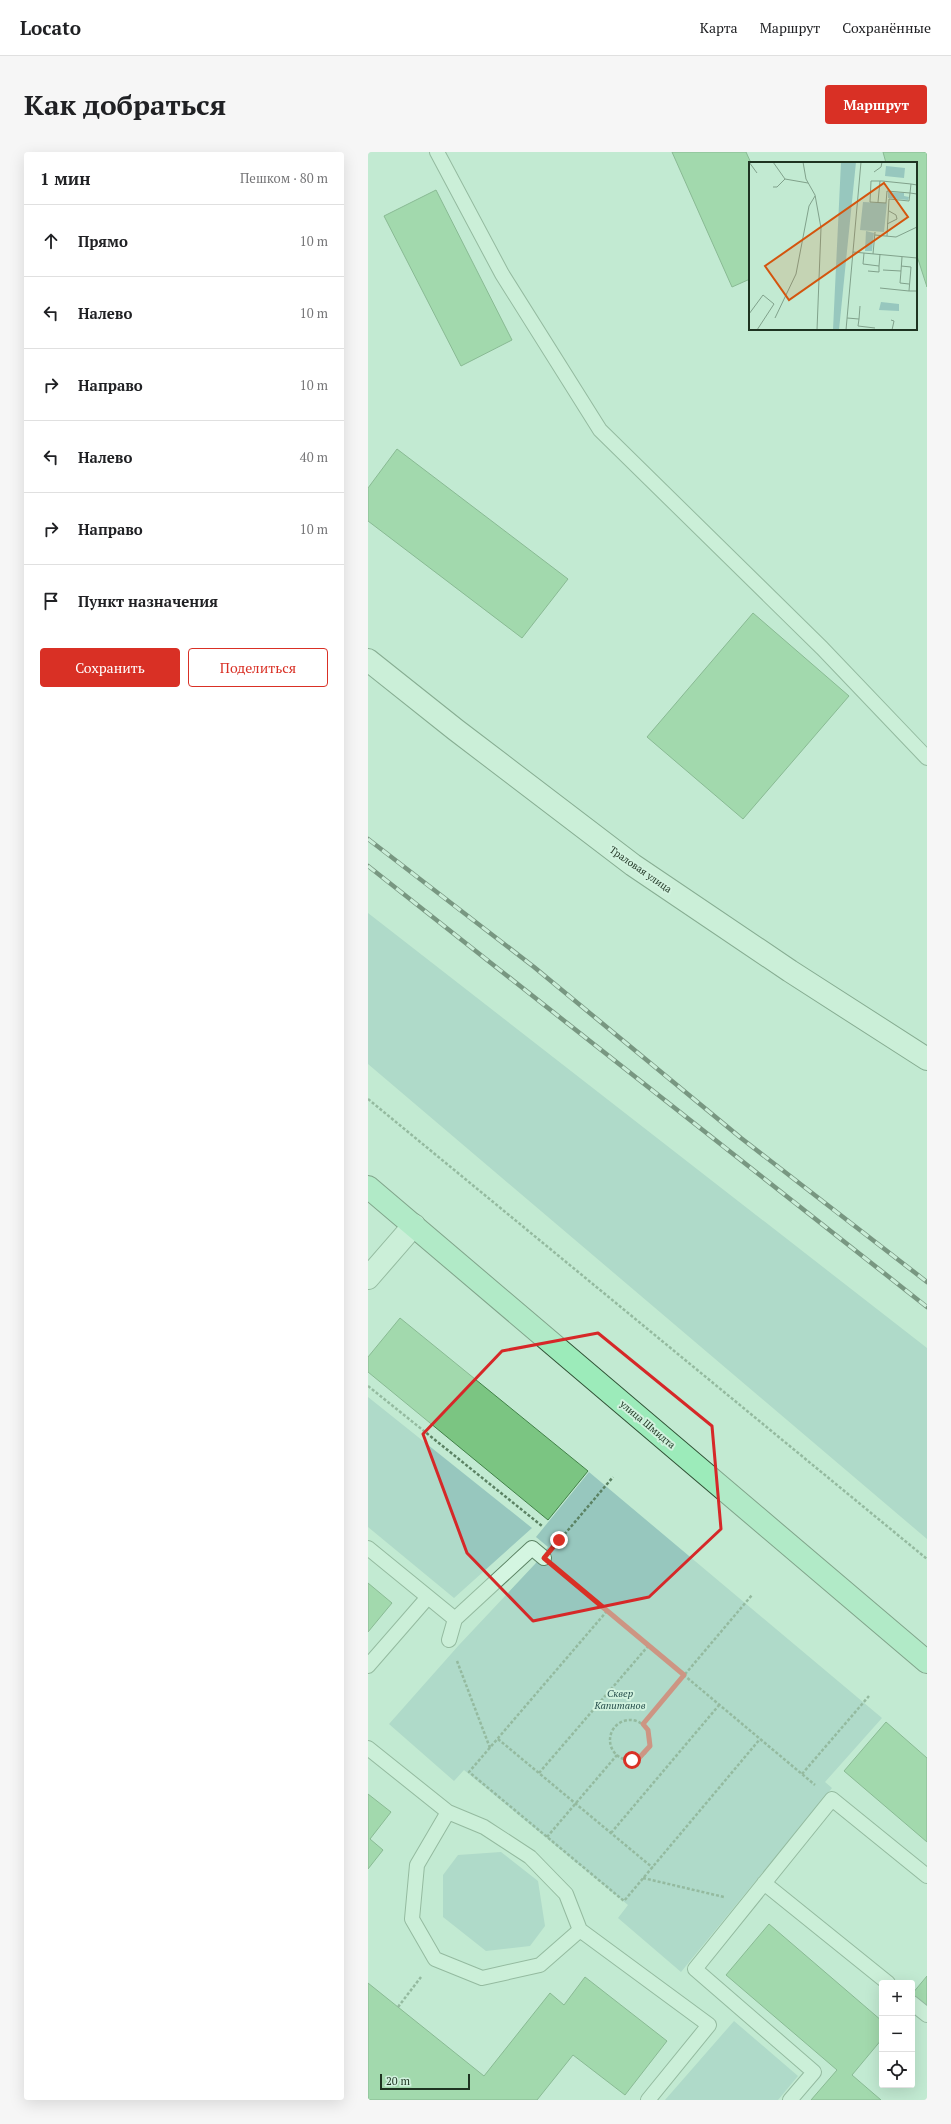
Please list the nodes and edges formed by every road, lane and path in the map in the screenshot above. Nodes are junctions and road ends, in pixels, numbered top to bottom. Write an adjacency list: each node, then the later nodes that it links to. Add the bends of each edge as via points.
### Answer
1 (437, 152): 3 (lane, via 502,274 600,430 822,648)
2 (368, 660): 4 (street, Траловая улица, via 633,864 790,971)
3 (927, 758)
4 (927, 1059)
5 (368, 1099): 16 (path)
6 (368, 1187): 7 (main road, улица Шмидта)
7 (414, 1225): 8 (street); 23 (main road, улица Шмидта)
8 (368, 1278)
9 (368, 1386): 11 (path)
10 (613, 1477): 13 (path)
11 (547, 1530)
12 (553, 1535): 13 (path)
13 (559, 1540): 15 (path)
14 (368, 1548): 18 (lane)
15 (544, 1558): 19 (path); 20 (lane, via 532,1548)
16 (927, 1559)
17 (752, 1595): 25 (path)
18 (428, 1597): 20 (lane); 24 (lane)
19 (607, 1611): 22 (path); 29 (path)
20 (455, 1619): 21 (lane)
21 (449, 1640): 32 (path)
22 (648, 1645): 25 (path); 34 (path)
23 (927, 1662)
24 (368, 1666)
25 (684, 1675): 27 (path); 28 (path)
26 (869, 1696): 35 (path)
27 (720, 1704): 30 (path); 39 (path)
28 (643, 1724): 33 (path, via 650,1738 650,1746 645,1753 632,1760); 33 (path, via 628,1719 615,1726 610,1733 610,1741)
29 (497, 1739): 32 (path); 34 (path)
30 (760, 1739): 35 (path); 41 (path)
31 (368, 1748): 38 (lane)
32 (490, 1748): 40 (path, via 469,1772)
33 (617, 1755): 37 (path)
34 (539, 1773): 37 (path)
35 (802, 1774): 36 (path)
36 (832, 1799): 42 (lane); 44 (lane)
37 (576, 1803): 39 (path); 40 (path)
38 (448, 1812): 46 (lane, via 484,1827 530,1857 566,1894); 47 (lane, via 417,1865 412,1919)
39 (611, 1833): 41 (path)
40 (547, 1837): 43 (path, via 624,1901)
41 (652, 1868): 43 (path)
42 (927, 1876)
43 (643, 1878): 45 (path)
44 (764, 1883): 45 (lane); 48 (lane)
45 (748, 1903): 53 (lane, via 695,1969 814,2072)
46 (580, 1930): 47 (lane, via 540,1965 482,1978); 52 (lane, via 709,2025)
47 (435, 1959): 50 (path)
48 (884, 1980)
49 (915, 2005): 51 (lane)
50 (398, 2007)
51 (927, 2015)
52 (648, 2100)
53 (790, 2100)

